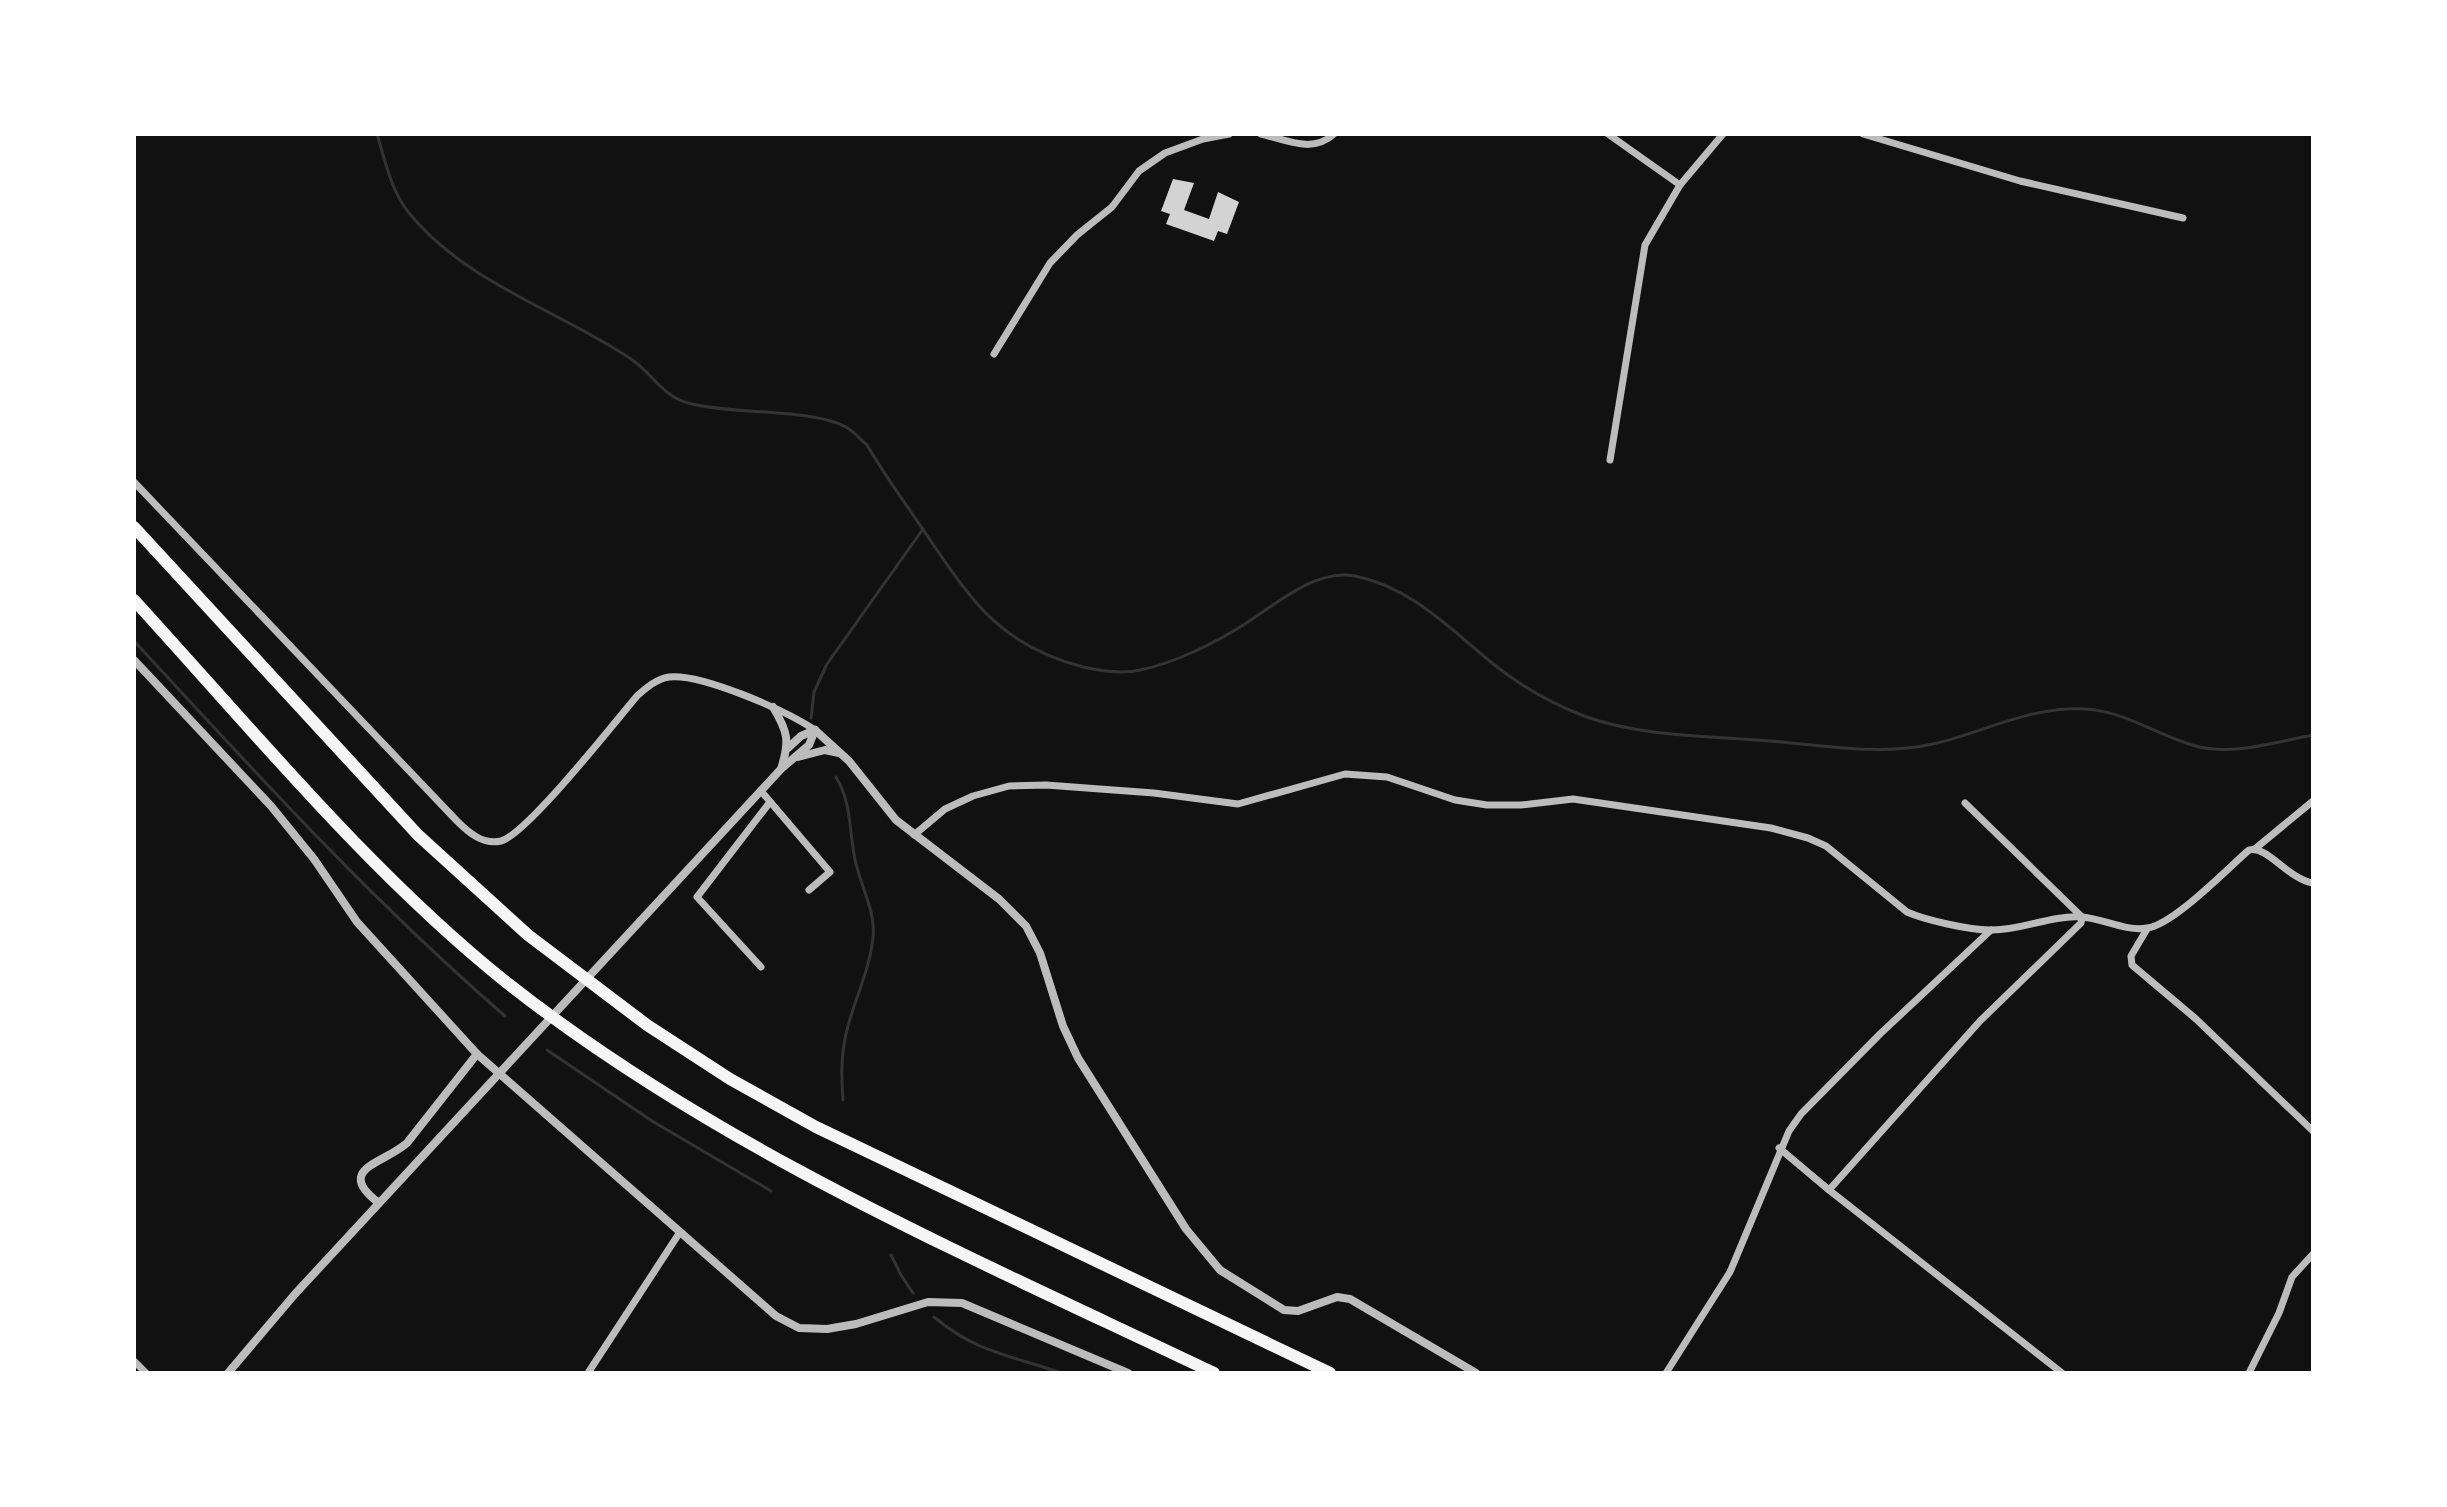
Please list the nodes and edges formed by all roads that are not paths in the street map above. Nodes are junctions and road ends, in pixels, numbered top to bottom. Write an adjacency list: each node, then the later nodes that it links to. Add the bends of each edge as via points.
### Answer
1 (1229, 134): 9 (street, via 1165,153 1139,171 1112,207 1050,263)
2 (1261, 134): 3 (street, via 1310,146 1323,144)
3 (1334, 134)
4 (1608, 134): 7 (street)
5 (1723, 134): 7 (street)
6 (1863, 134): 8 (street, via 2020,181)
7 (1680, 185): 10 (street, via 1645,245)
8 (2183, 218)
9 (994, 354)
10 (1610, 460)
11 (134, 482): 15 (street, via 457,821 485,841 503,840 526,823 656,681 681,677)
12 (134, 527): 46 (highway, via 427,844 528,935 637,1018 730,1079 828,1133)
13 (134, 600): 45 (highway, via 426,911 575,1034 640,1080 784,1163)
14 (134, 660): 33 (street, via 271,806 357,922)
15 (773, 707): 16 (street); 17 (street)
16 (815, 730): 17 (street); 18 (street); 19 (street)
17 (788, 748): 20 (street)
18 (841, 753): 19 (street, via 825,750); 25 (street)
19 (797, 757): 20 (street)
20 (781, 769): 21 (street)
21 (761, 791): 23 (street); 37 (street)
22 (2313, 801): 26 (street)
23 (770, 802): 28 (street, via 830,872); 32 (street, via 697,897)
24 (1965, 803): 29 (street)
25 (914, 835): 31 (street, via 945,809 1009,786 1154,793 1238,804 1345,774 1387,777 1487,805 1573,799 1771,828 1826,846 1907,912); 47 (street, via 1026,926 1078,1058 1186,1229 1220,1270 1284,1310 1298,1311 1337,1297 1350,1299)
26 (2256, 848): 27 (street, via 2296,878); 30 (street, via 2183,908)
27 (2313, 883)
28 (809, 890)
29 (2082, 917): 30 (street); 31 (street); 36 (street, via 1959,1043)
30 (2147, 929): 34 (street, via 2131,956 2132,965)
31 (1991, 930): 35 (street, via 1801,1114)
32 (761, 967)
33 (477, 1054): 37 (street, via 407,1143 360,1174 364,1192); 38 (street)
34 (2313, 1131)
35 (1779, 1148): 36 (street); 48 (street, via 1730,1272)
36 (1829, 1190): 49 (street)
37 (379, 1203): 42 (street)
38 (680, 1232): 43 (street); 44 (street, via 776,1316 799,1328 856,1324 928,1302 962,1303)
39 (2313, 1254): 50 (street, via 2292,1277)
40 (134, 1361): 41 (street)
41 (146, 1373)
42 (228, 1373)
43 (588, 1373)
44 (1128, 1373)
45 (1214, 1373)
46 (1330, 1373)
47 (1476, 1373)
48 (1666, 1373)
49 (2062, 1373)
50 (2249, 1373)

